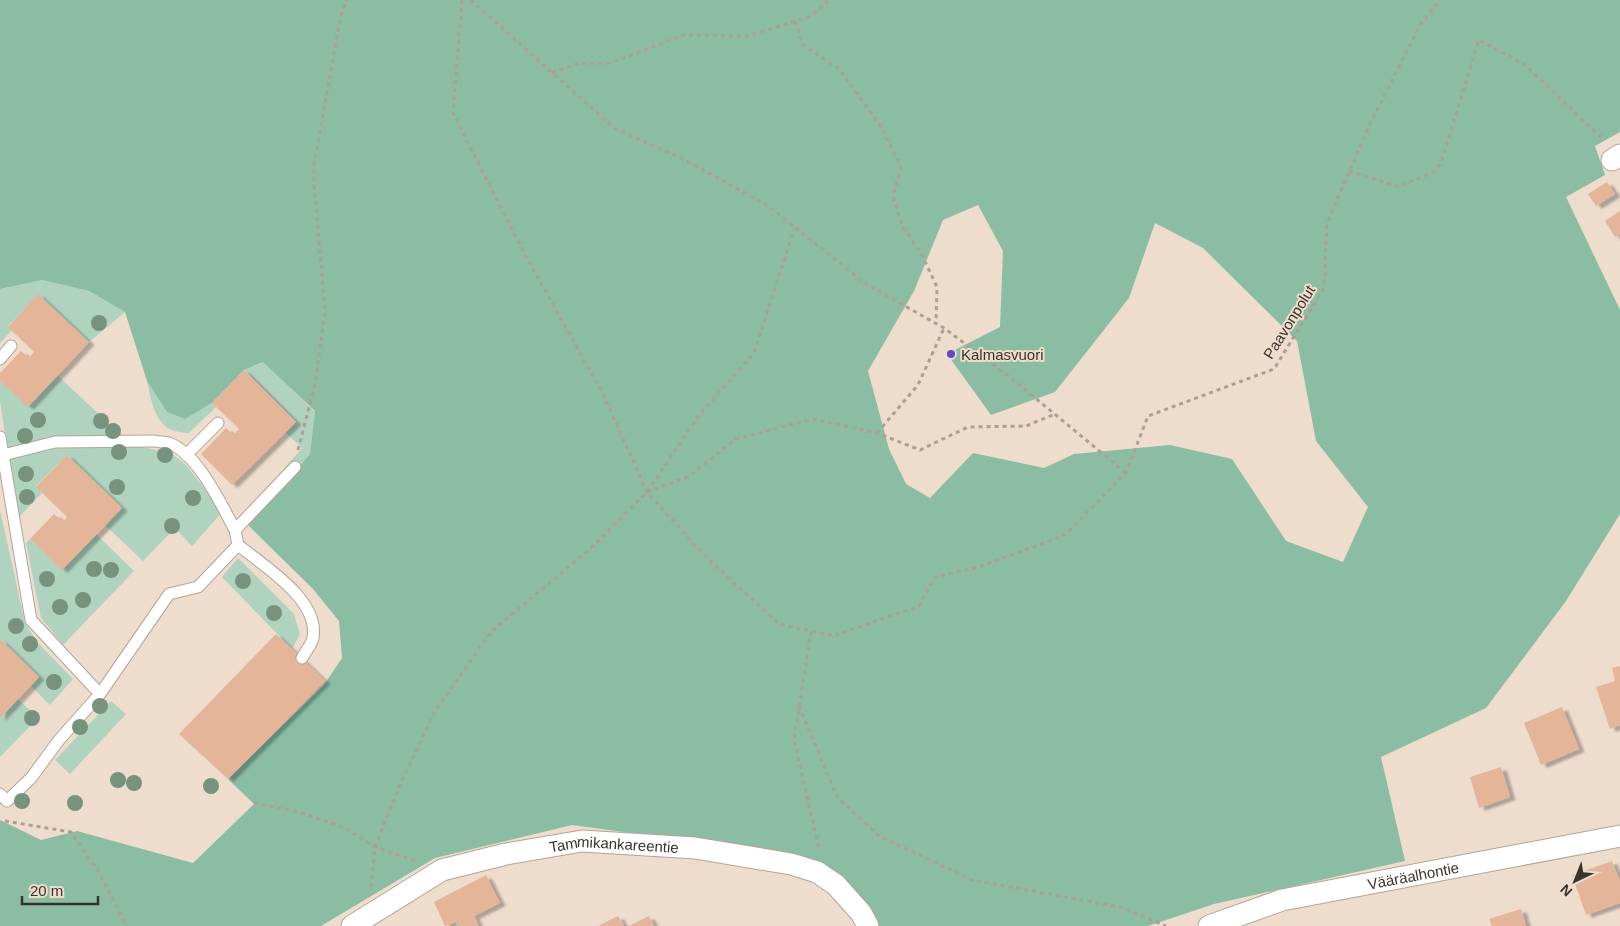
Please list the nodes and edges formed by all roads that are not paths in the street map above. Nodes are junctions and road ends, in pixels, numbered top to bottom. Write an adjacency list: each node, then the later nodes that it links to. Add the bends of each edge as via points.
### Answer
1 (11, 346): 2 (lane)
2 (0, 359)
3 (218, 423): 6 (lane)
4 (0, 437): 5 (lane)
5 (3, 455): 6 (lane, via 55,442 154,441 170,444); 11 (lane, via 31,620)
6 (186, 456): 8 (lane, via 210,484)
7 (295, 467): 8 (lane)
8 (235, 530): 9 (lane)
9 (238, 545): 10 (lane, via 293,590 312,616 313,639); 11 (lane, via 198,587 169,594)
10 (302, 658)
11 (100, 694): 12 (lane, via 31,778 7,801)
12 (0, 794)
13 (1620, 836): 16 (street, Vääräalhontie, via 1282,900)
14 (360, 921): 15 (street, Tammikankareentie, via 442,870 506,854 582,841 695,848 791,864 818,872 848,896)
15 (868, 926)
16 (1209, 926)

